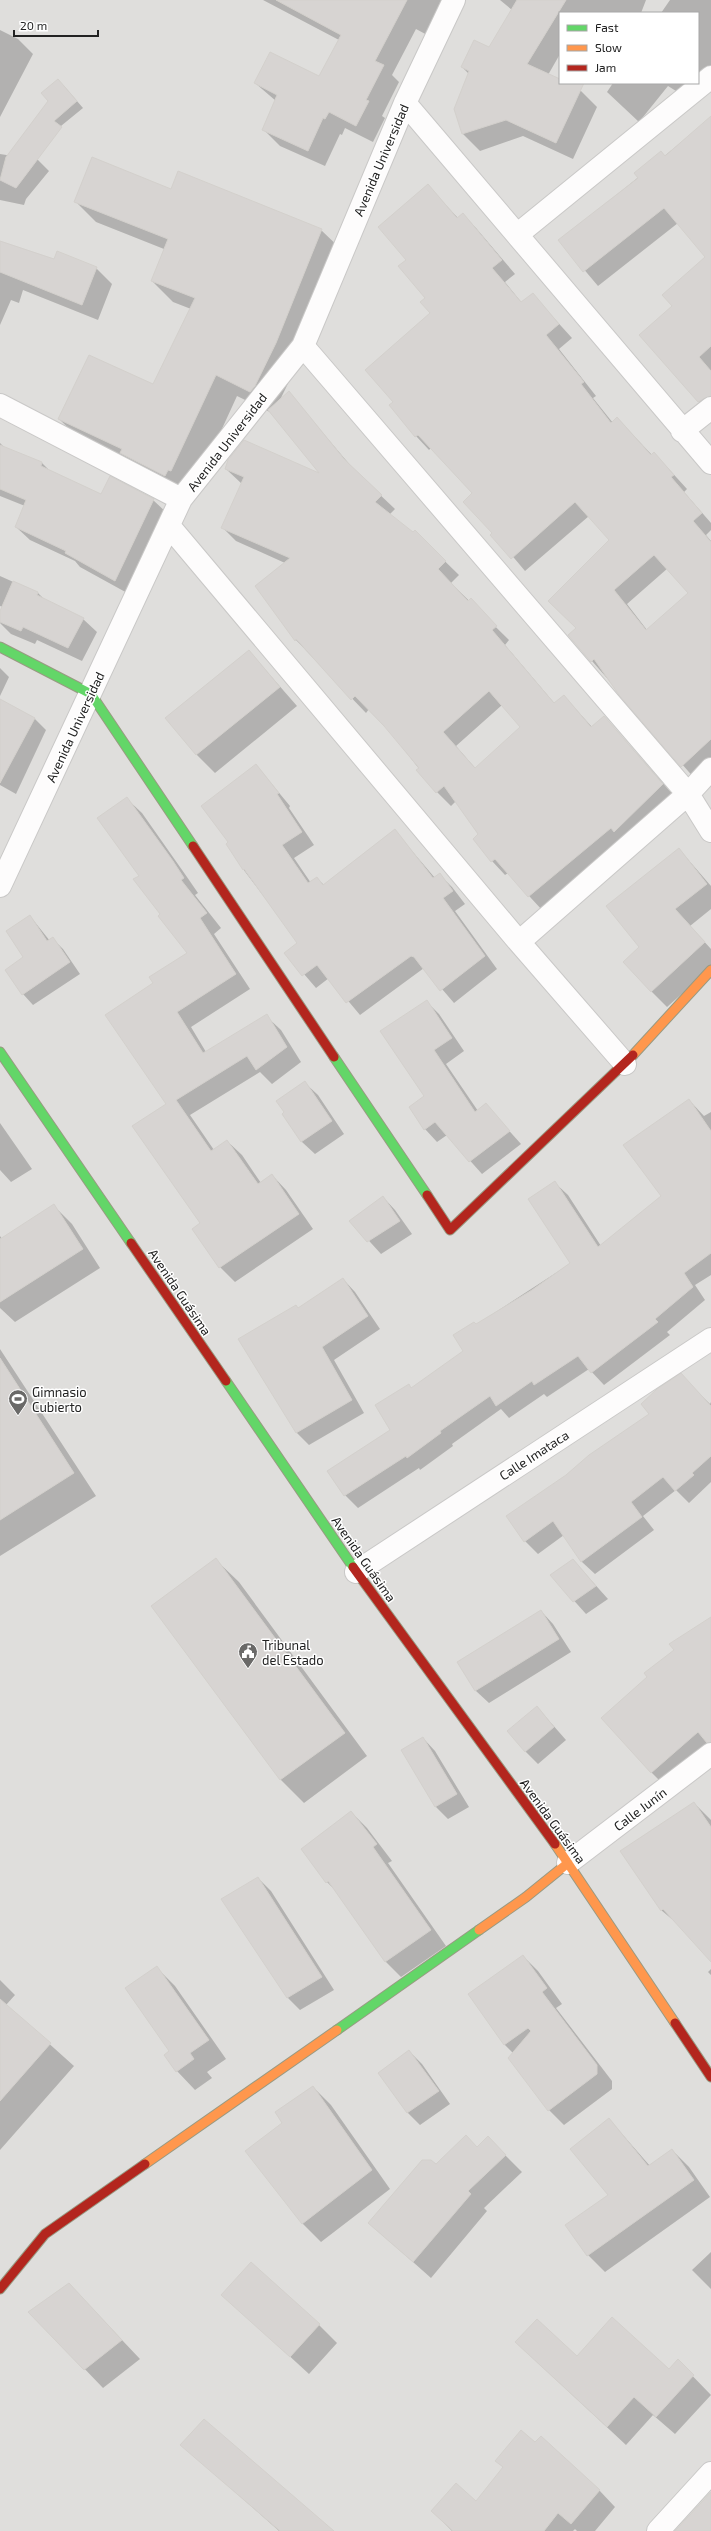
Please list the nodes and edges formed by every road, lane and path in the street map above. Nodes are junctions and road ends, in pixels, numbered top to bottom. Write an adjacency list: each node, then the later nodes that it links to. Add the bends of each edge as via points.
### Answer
1 (454, 0): 3 (street, Avenida Universidad)
2 (711, 77): 4 (street)
3 (405, 103): 4 (street); 5 (street, Avenida Universidad)
4 (518, 234): 8 (street)
5 (303, 346): 10 (street, Avenida Universidad); 15 (street)
6 (0, 405): 10 (street)
7 (711, 408): 8 (street)
8 (682, 432): 9 (street)
9 (711, 463)
10 (181, 499): 11 (street, Avenida Universidad)
11 (170, 526): 13 (street, Avenida Universidad); 18 (street)
12 (0, 647): 13 (main road)
13 (91, 694): 17 (street, Avenida Universidad); 21 (main road, via 450,1230)
14 (711, 769): 15 (street)
15 (688, 794): 16 (street); 18 (street)
16 (711, 831)
17 (0, 886)
18 (519, 942): 21 (street)
19 (711, 970): 21 (main road)
20 (0, 1052): 23 (main road, Avenida Guásima)
21 (625, 1064)
22 (711, 1338): 23 (street, Calle Imataca)
23 (356, 1572): 25 (main road, Avenida Guásima)
24 (711, 1754): 25 (street, Calle Junín)
25 (568, 1863): 26 (main road, Avenida Guásima); 27 (main road, via 526,1897 45,2234)
26 (711, 2077)
27 (0, 2289)
28 (711, 2473): 29 (street)
29 (658, 2531)

